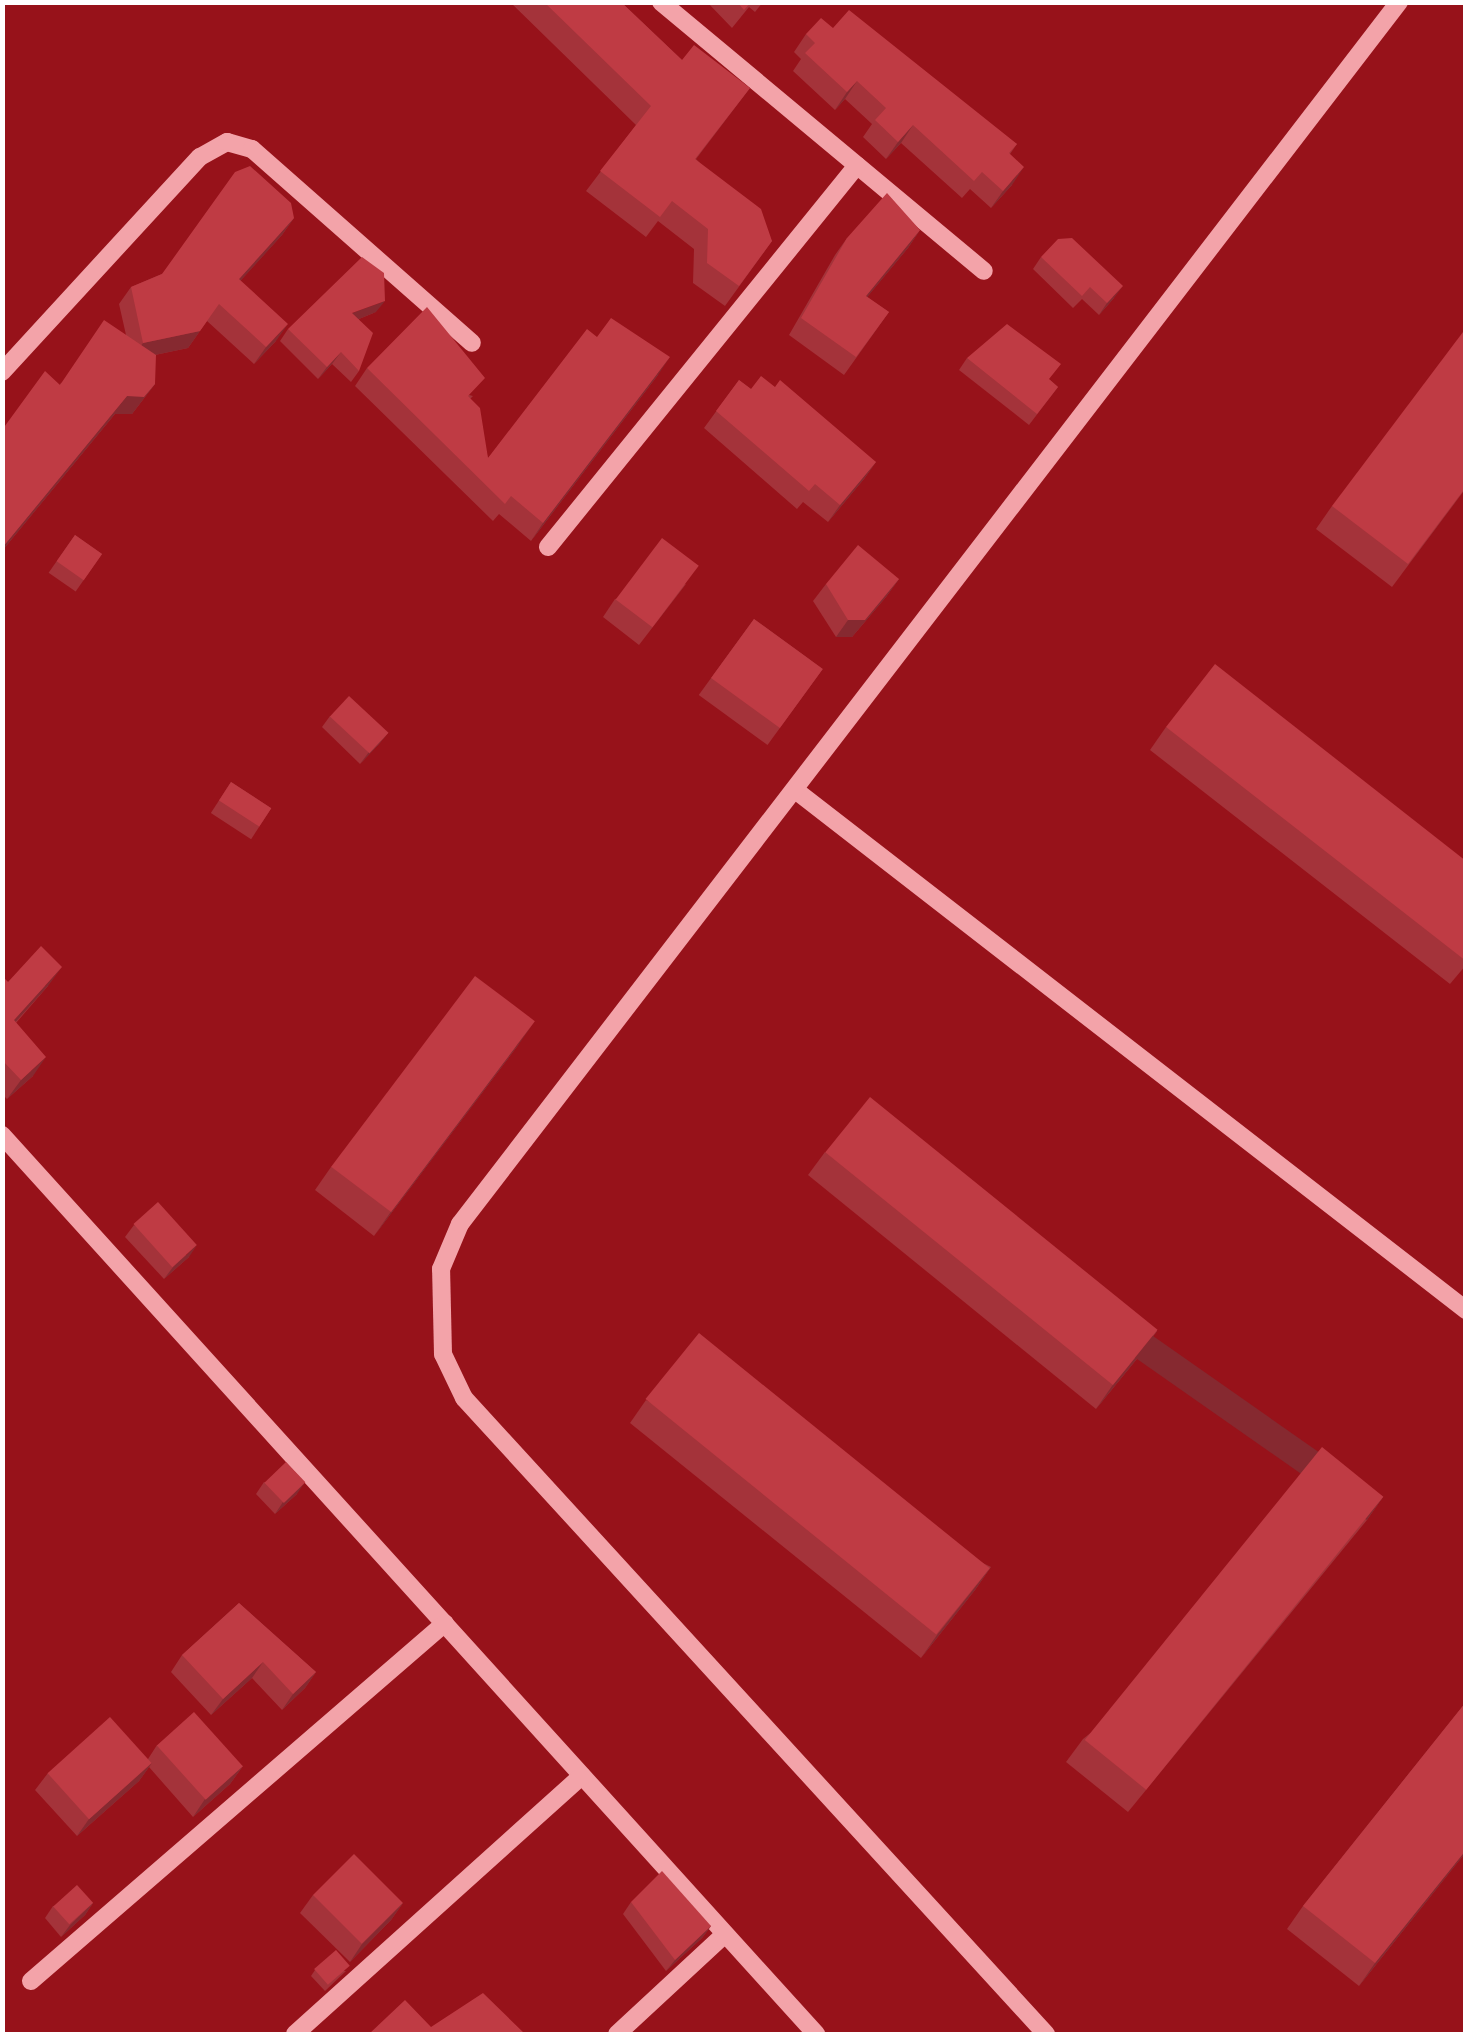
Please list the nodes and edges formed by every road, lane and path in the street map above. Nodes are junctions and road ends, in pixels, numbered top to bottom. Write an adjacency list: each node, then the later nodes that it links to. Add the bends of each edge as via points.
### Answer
1 (662, 2): 3 (street)
2 (1399, 2): 8 (street)
3 (857, 166): 4 (street); 7 (street)
4 (984, 271)
5 (472, 343): 6 (street, via 252,149 227,142 200,157)
6 (2, 372)
7 (548, 548)
8 (799, 794): 10 (street); 18 (street, via 460,1224 441,1270 443,1354 464,1398 694,1658)
9 (2, 1135): 11 (street)
10 (1466, 1310)
11 (444, 1624): 12 (street); 14 (street)
12 (582, 1776): 13 (street); 15 (street)
13 (725, 1934): 16 (street); 17 (street)
14 (31, 1981)
15 (295, 2034)
16 (617, 2034)
17 (816, 2034)
18 (1046, 2034)

